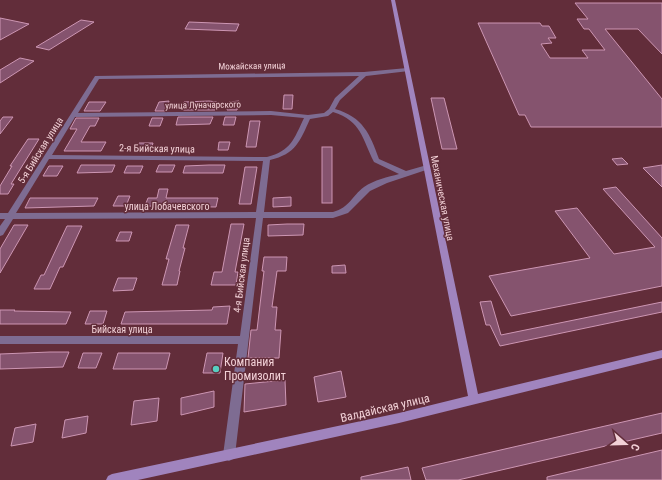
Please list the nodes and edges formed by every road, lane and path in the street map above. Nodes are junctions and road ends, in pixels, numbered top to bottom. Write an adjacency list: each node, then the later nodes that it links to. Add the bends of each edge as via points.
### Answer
1 (393, 0): 2 (street, Механическая улица)
2 (407, 70): 3 (street, Можайская улица); 10 (street, Механическая улица)
3 (364, 74): 4 (street, Можайская улица); 5 (street, via 337,99)
4 (97, 77): 6 (street, 5-я Бийская улица)
5 (332, 110): 7 (street, улица Луначарского, via 326,115); 11 (street, via 341,112 364,130 376,160)
6 (73, 115): 7 (street, улица Луначарского, via 271,113); 8 (street, 5-я Бийская улица)
7 (308, 117): 9 (street, via 290,150 281,156)
8 (47, 157): 9 (street, 2-я Бийская улица); 13 (street, 5-я Бийская улица)
9 (267, 159): 14 (street, 4-я Бийская улица)
10 (427, 167): 11 (street); 19 (street, Механическая улица)
11 (404, 173): 14 (street, улица Лобачевского, via 367,189 345,211 333,215)
12 (0, 216): 13 (street, улица Лобачевского)
13 (11, 216): 14 (street, улица Лобачевского); 15 (street, 5-я Бийская улица)
14 (260, 216): 17 (street, 4-я Бийская улица)
15 (0, 234)
16 (0, 340): 17 (street, Бийская улица)
17 (244, 340): 20 (street, 4-я Бийская улица)
18 (662, 354): 19 (street, Валдайская улица)
19 (474, 400): 20 (street, Валдайская улица)
20 (229, 455): 21 (street, Валдайская улица)
21 (112, 480)

